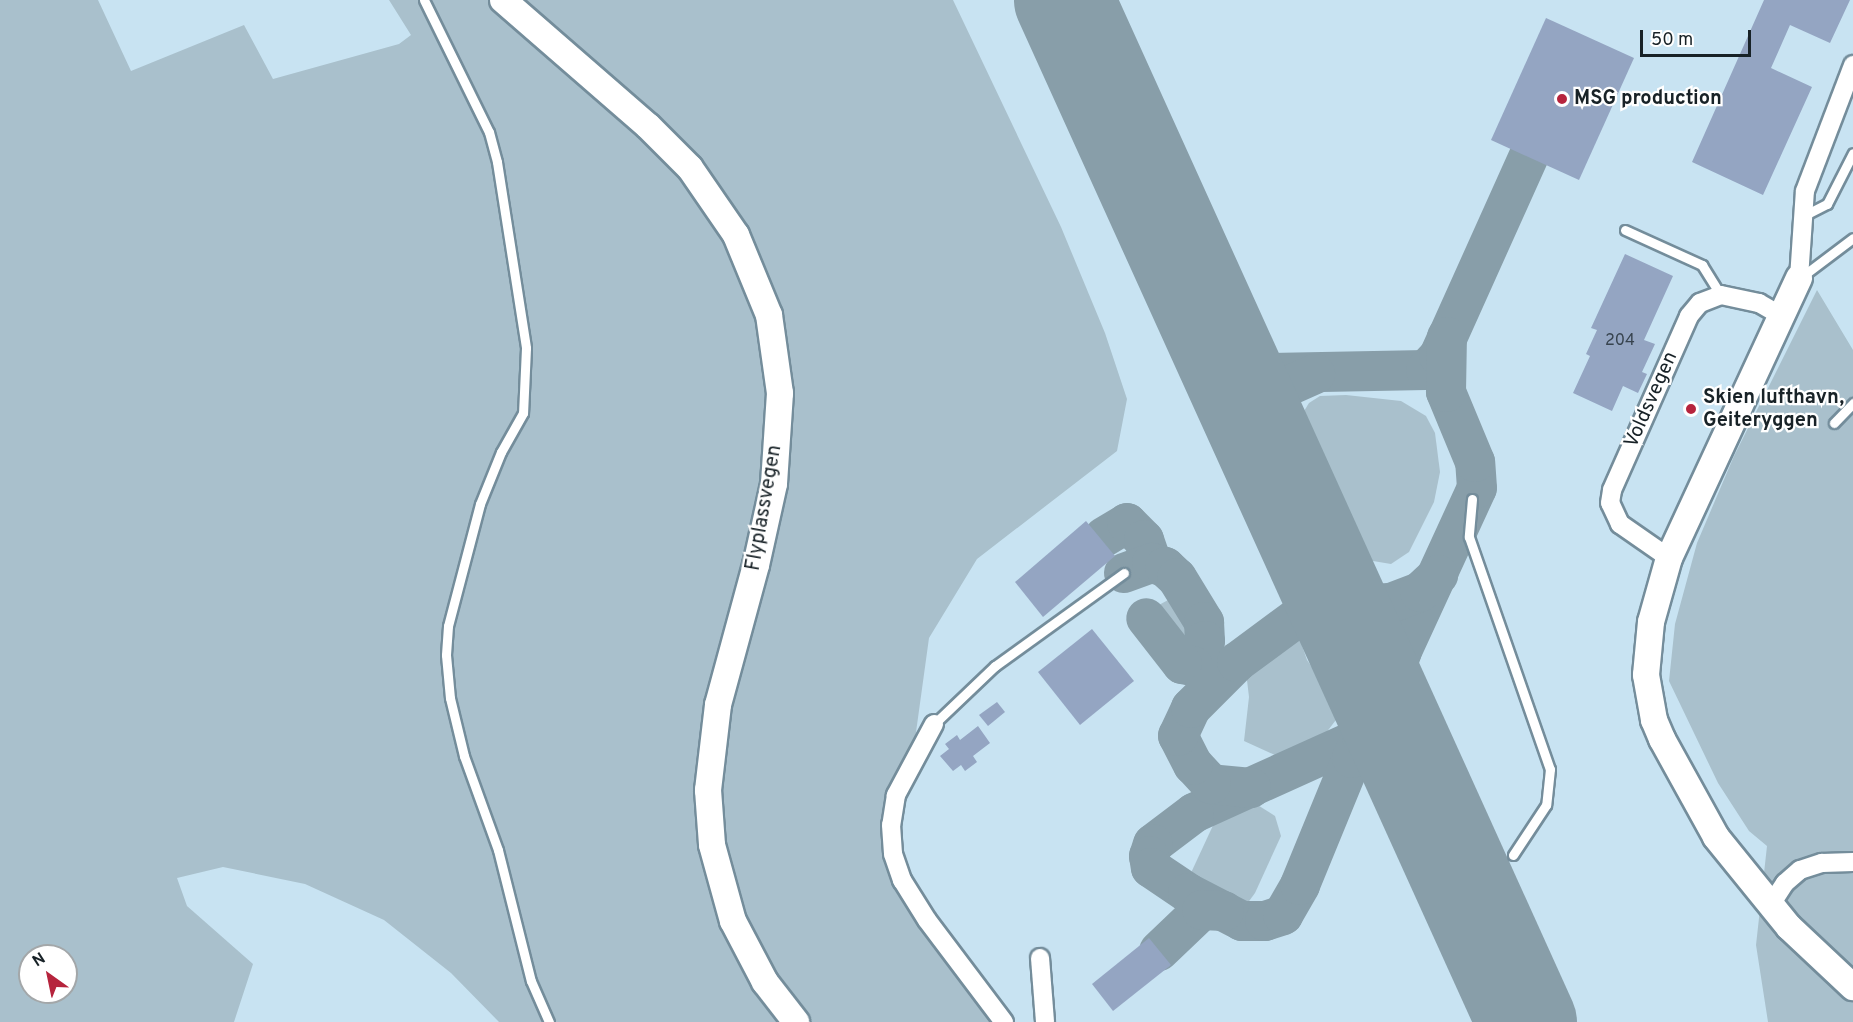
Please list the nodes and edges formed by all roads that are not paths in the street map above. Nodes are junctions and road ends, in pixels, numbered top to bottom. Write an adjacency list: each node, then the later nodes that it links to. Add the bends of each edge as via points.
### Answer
1 (424, 0): 22 (lane, via 489,132 526,348 523,412 480,504 448,626 446,655 450,698 464,756 504,870 531,981)
2 (503, 0): 23 (main road, Flyplassvegen, via 648,126 690,168 736,235 769,315 780,393 774,484 718,705 708,790 712,845 733,921 765,982)
3 (1853, 65): 5 (street, via 1805,191)
4 (1853, 153): 5 (lane, via 1827,204)
5 (1803, 216): 8 (street)
6 (1625, 230): 9 (lane, via 1702,266)
7 (1853, 238): 8 (lane)
8 (1799, 278): 10 (main road)
9 (1721, 295): 10 (street, via 1760,303); 14 (street, Voldsvegen, via 1700,303 1689,316 1612,490 1610,503 1620,524)
10 (1780, 315): 14 (main road)
11 (1853, 403): 12 (lane)
12 (1834, 423)
13 (1472, 500): 17 (lane, via 1469,537 1473,553 1550,769 1546,805)
14 (1669, 558): 19 (main road, via 1647,647 1646,675 1654,720 1698,809)
15 (1124, 573): 16 (lane, via 1100,587 1092,603 995,666)
16 (934, 724): 24 (street, via 896,795 891,825 893,854 902,880 927,920)
17 (1513, 855)
18 (1853, 862): 19 (street, via 1822,863 1800,870 1785,883)
19 (1770, 906): 21 (main road)
20 (1040, 958): 25 (street)
21 (1853, 987)
22 (549, 1022)
23 (796, 1022)
24 (1005, 1022)
25 (1045, 1022)

